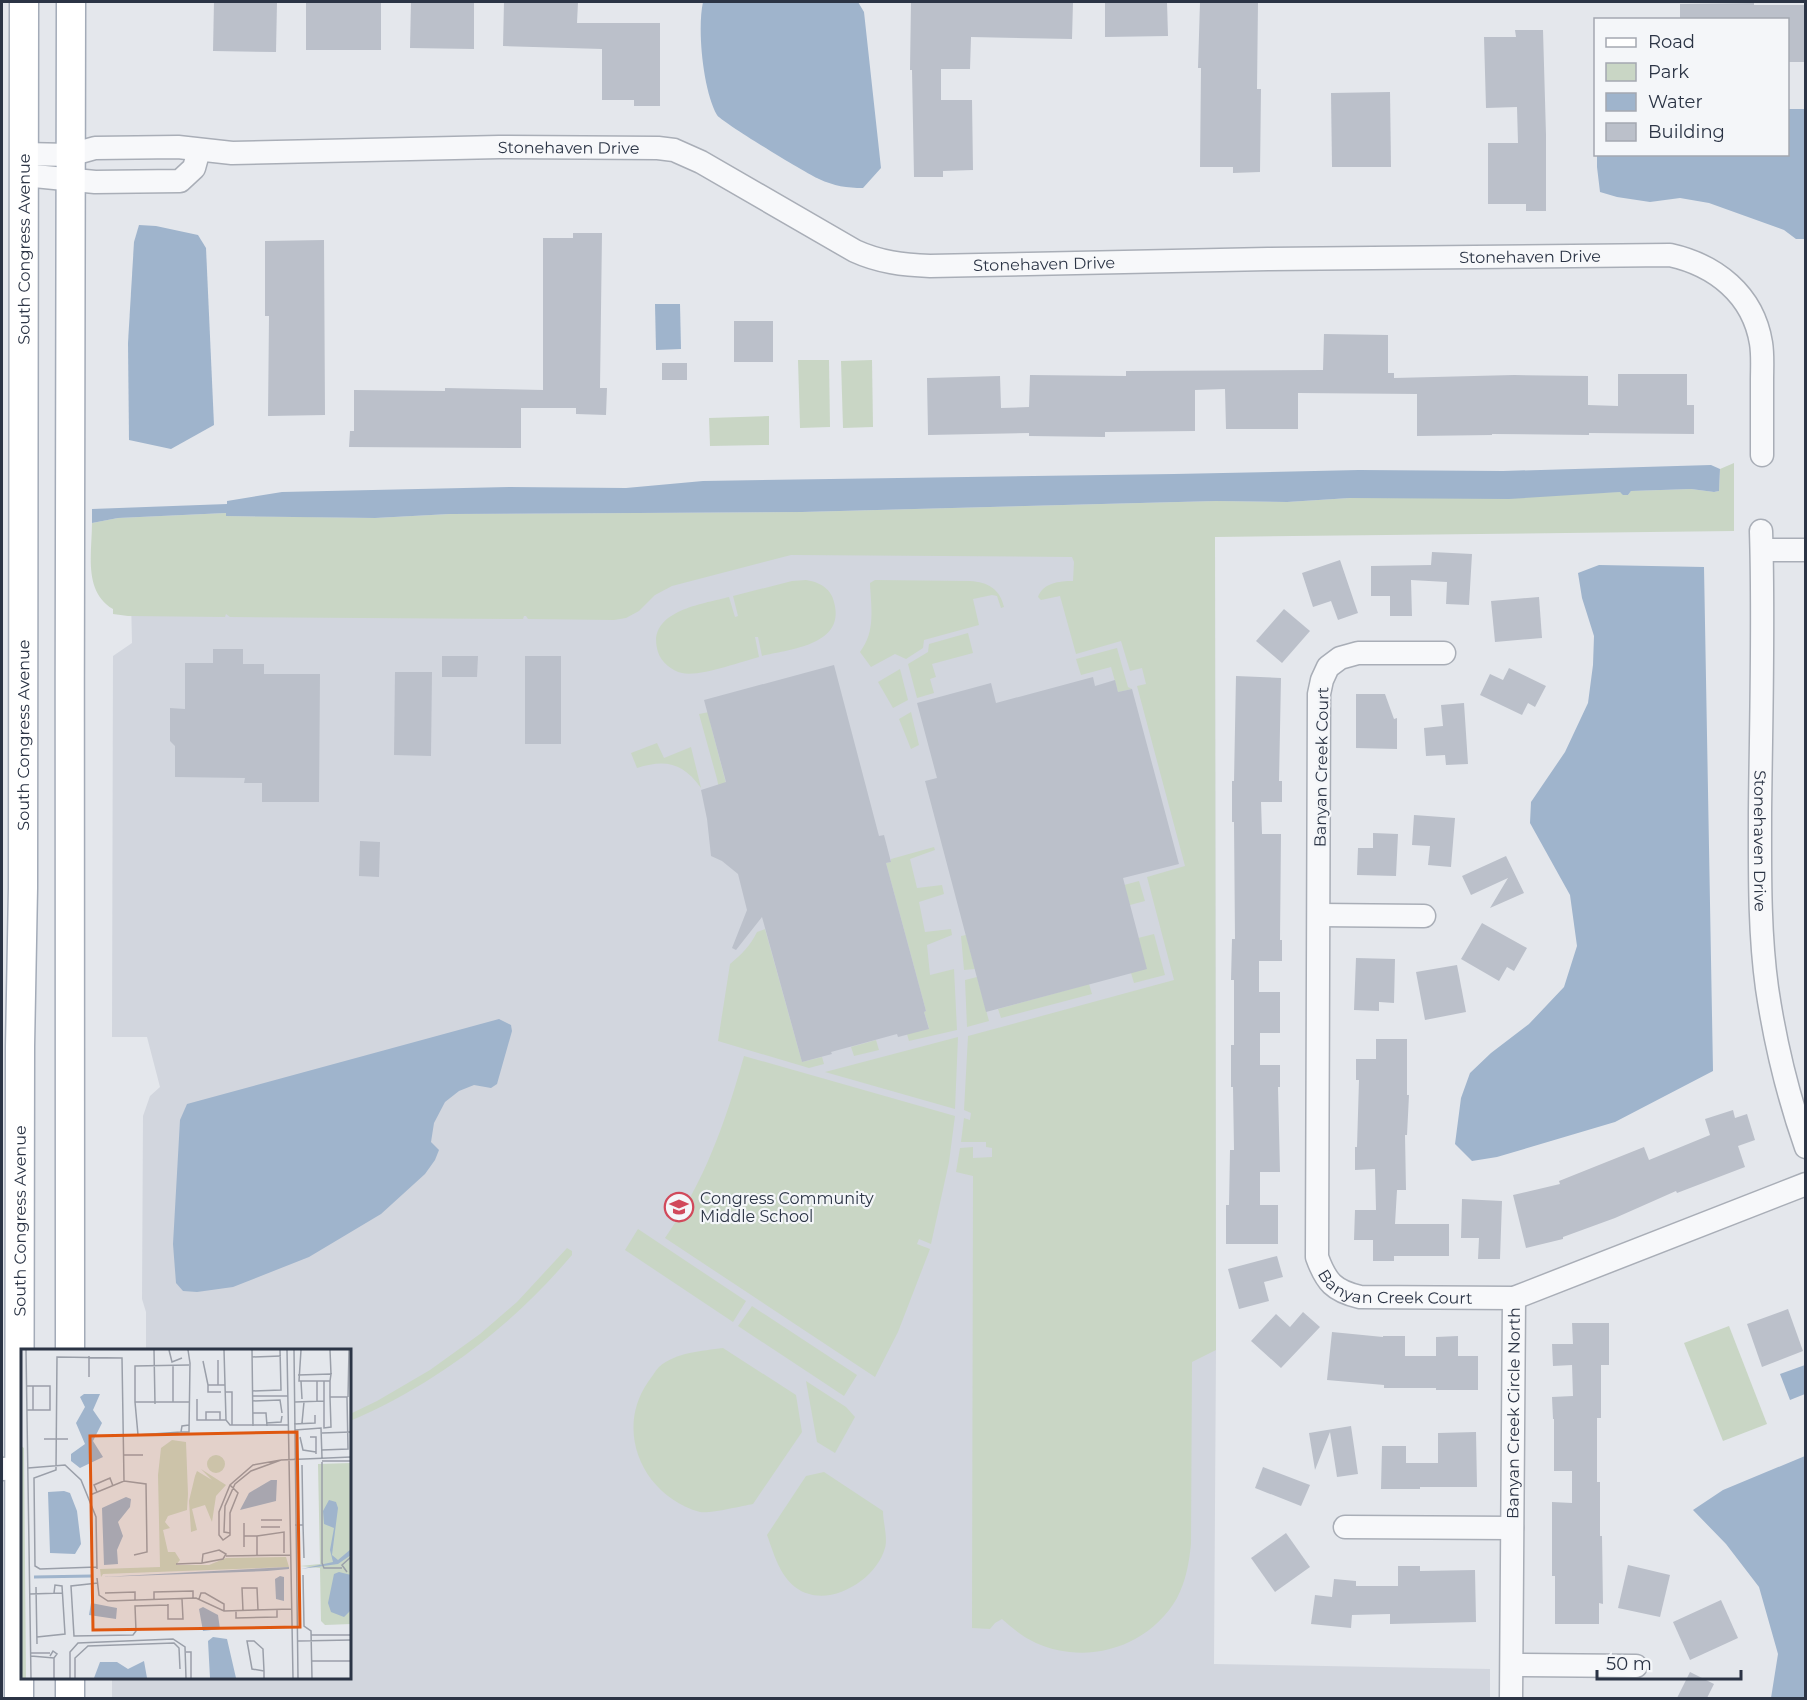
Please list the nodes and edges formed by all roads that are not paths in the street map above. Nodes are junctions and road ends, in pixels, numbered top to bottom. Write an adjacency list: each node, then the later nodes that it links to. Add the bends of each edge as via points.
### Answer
1 (24, 2): 4 (main road, South Congress Avenue)
2 (71, 2): 5 (main road)
3 (199, 150): 5 (street, Stonehaven Drive, via 95,148); 5 (street, Stonehaven Drive, via 194,168 180,181 95,182); 6 (street, Stonehaven Drive, via 674,150 855,251 901,265 1670,255 1696,262 1720,276 1749,310 1761,342)
4 (24, 165): 5 (street, Stonehaven Drive); 15 (main road, South Congress Avenue, via 23,888)
5 (70, 167): 14 (main road)
6 (1762, 455)
7 (1806, 550): 11 (street, Stonehaven Drive, via 1762,541 1760,883 1767,988 1782,1063)
8 (1444, 653): 9 (street, Banyan Creek Court, via 1358,653 1340,658 1328,667 1319,694)
9 (1319, 915): 10 (street); 13 (street, Banyan Creek Court, via 1317,1257 1322,1272 1344,1293 1360,1297)
10 (1424, 916)
11 (1806, 1147)
12 (1806, 1184): 13 (street, Banyan Creek Court)
13 (1514, 1298): 17 (street, Banyan Creek Circle North)
14 (70, 1349)
15 (14, 1468): 21 (main road, South Congress Avenue)
16 (1345, 1527): 17 (street, Banyan Creek Circle North)
17 (1512, 1528): 18 (street, Banyan Creek Circle North)
18 (1512, 1665): 19 (street); 23 (street, Banyan Creek Circle North)
19 (1636, 1666)
20 (70, 1679): 22 (main road)
21 (19, 1698)
22 (70, 1698)
23 (1511, 1698)

